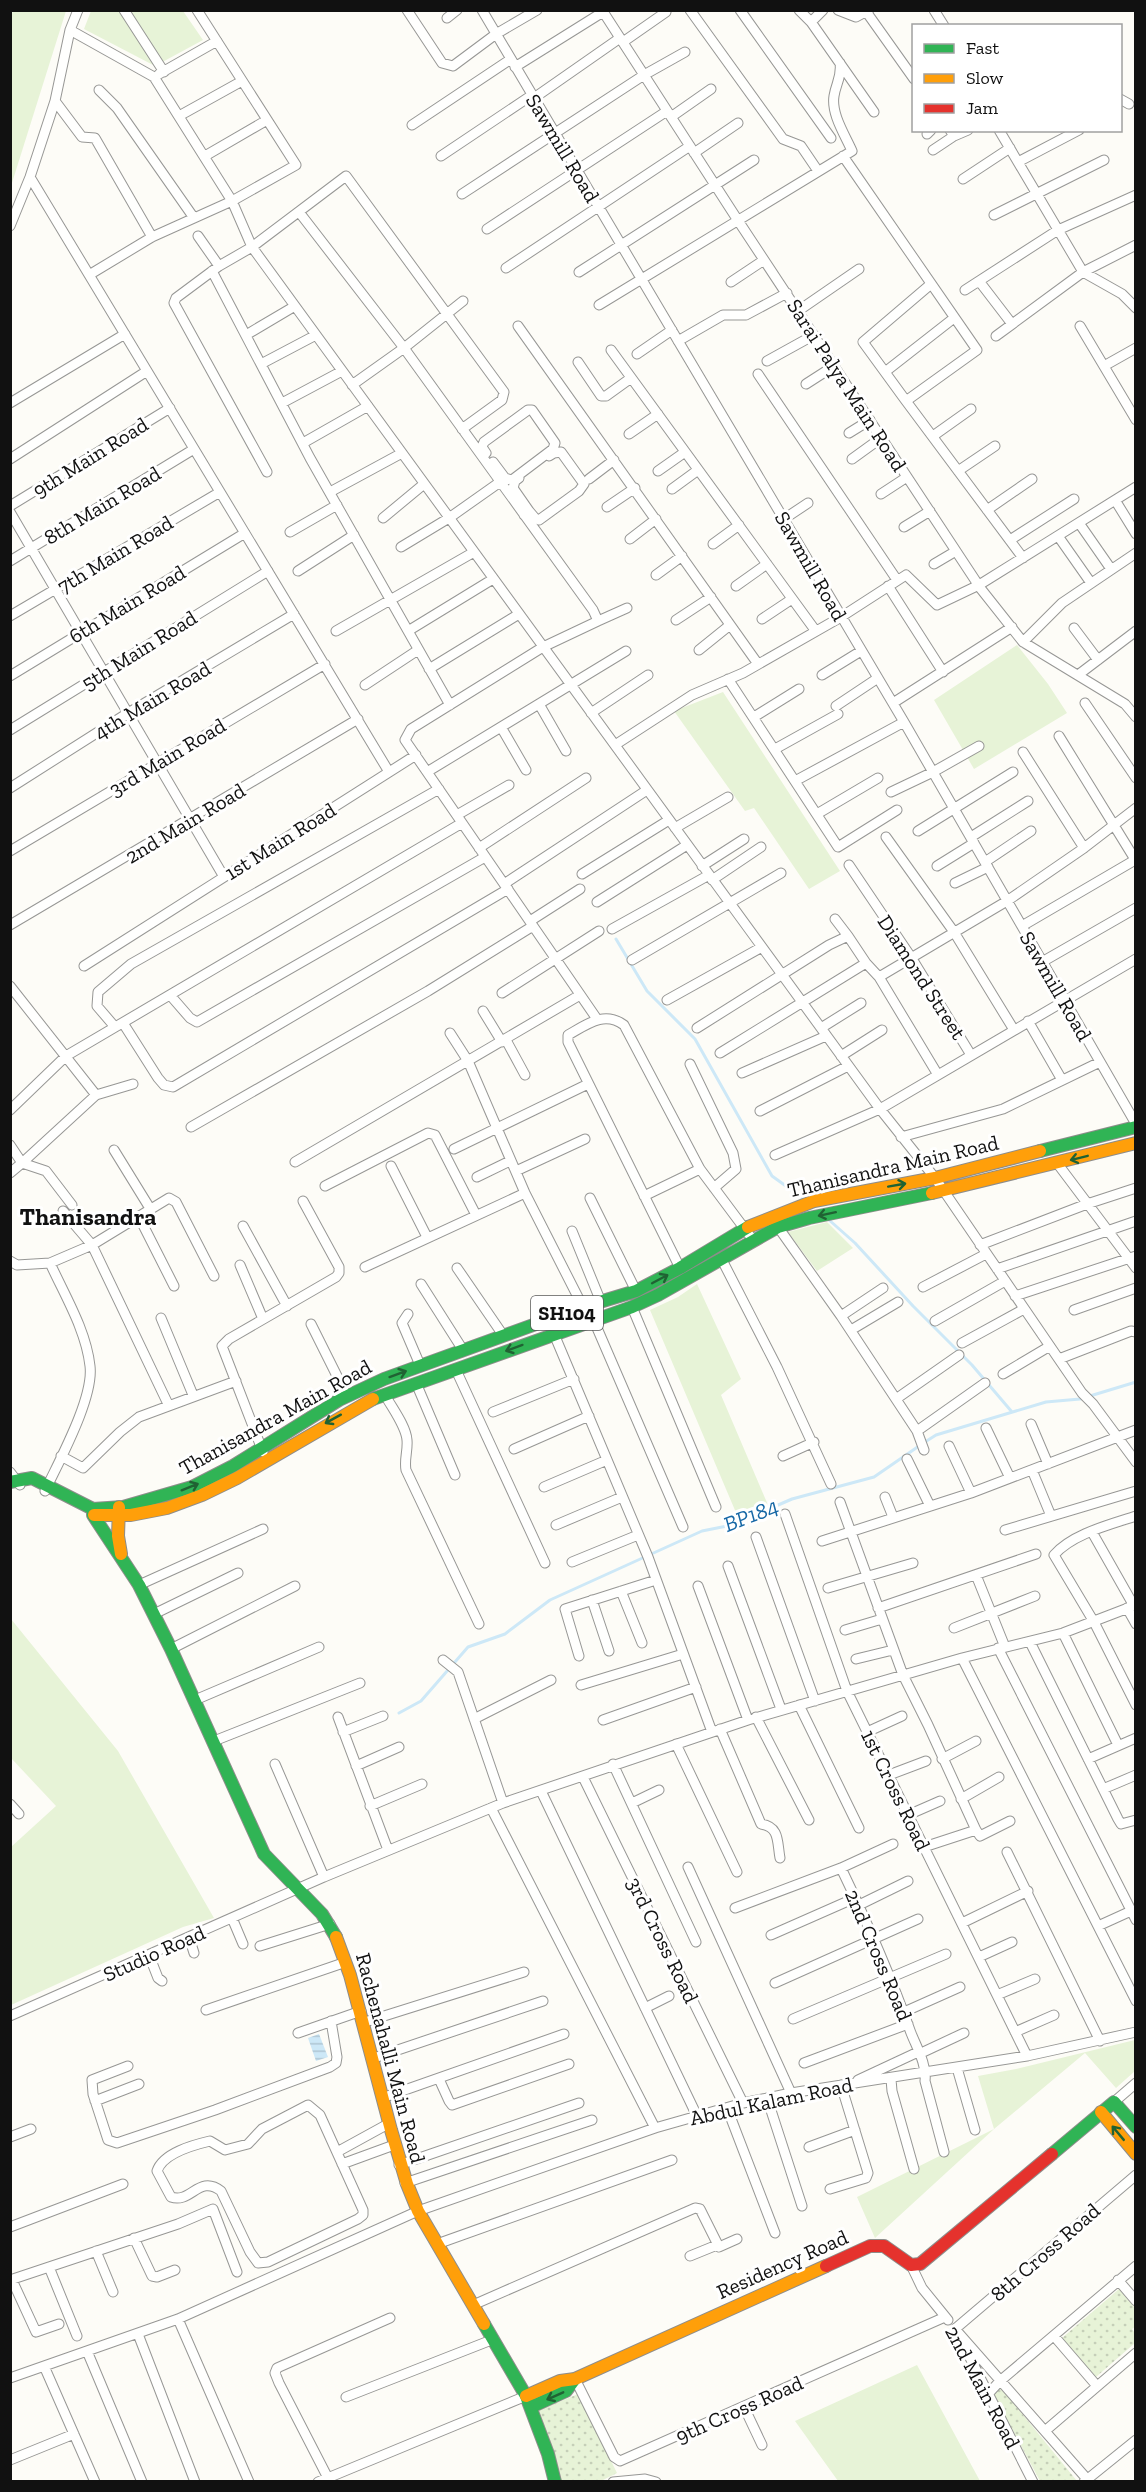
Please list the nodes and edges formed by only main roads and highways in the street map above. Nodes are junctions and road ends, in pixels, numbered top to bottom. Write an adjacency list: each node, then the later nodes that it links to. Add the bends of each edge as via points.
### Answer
1 (1136, 1126): 5 (main road, Thanisandra Main Road / SH104, one-way to 1, via 192,1487 233,1467 347,1396 384,1379 636,1291 746,1228 814,1201 935,1179)
2 (1136, 1143): 5 (main road, Thanisandra Main Road / SH104, one-way to 5, via 778,1227 632,1307 416,1383 333,1419 213,1491 178,1504)
3 (14, 1482): 4 (main road, via 32,1478)
4 (93, 1512): 5 (main road, Thanisandra Main Road / SH104); 6 (main road, Rachenahalli Main Road)
5 (119, 1513): 6 (main road)
6 (123, 1561): 10 (main road, Rachenahalli Main Road, via 171,1649 264,1854 330,1924 363,2017 405,2183)
7 (1101, 2112): 8 (main road, via 1114,2103); 9 (main road, one-way to 7); 10 (main road, Residency Road, via 920,2264 911,2265 884,2247 870,2246 575,2379 560,2381)
8 (1136, 2127)
9 (1136, 2154)
10 (528, 2402): 11 (main road, Rachenahalli Main Road)
11 (555, 2481)

